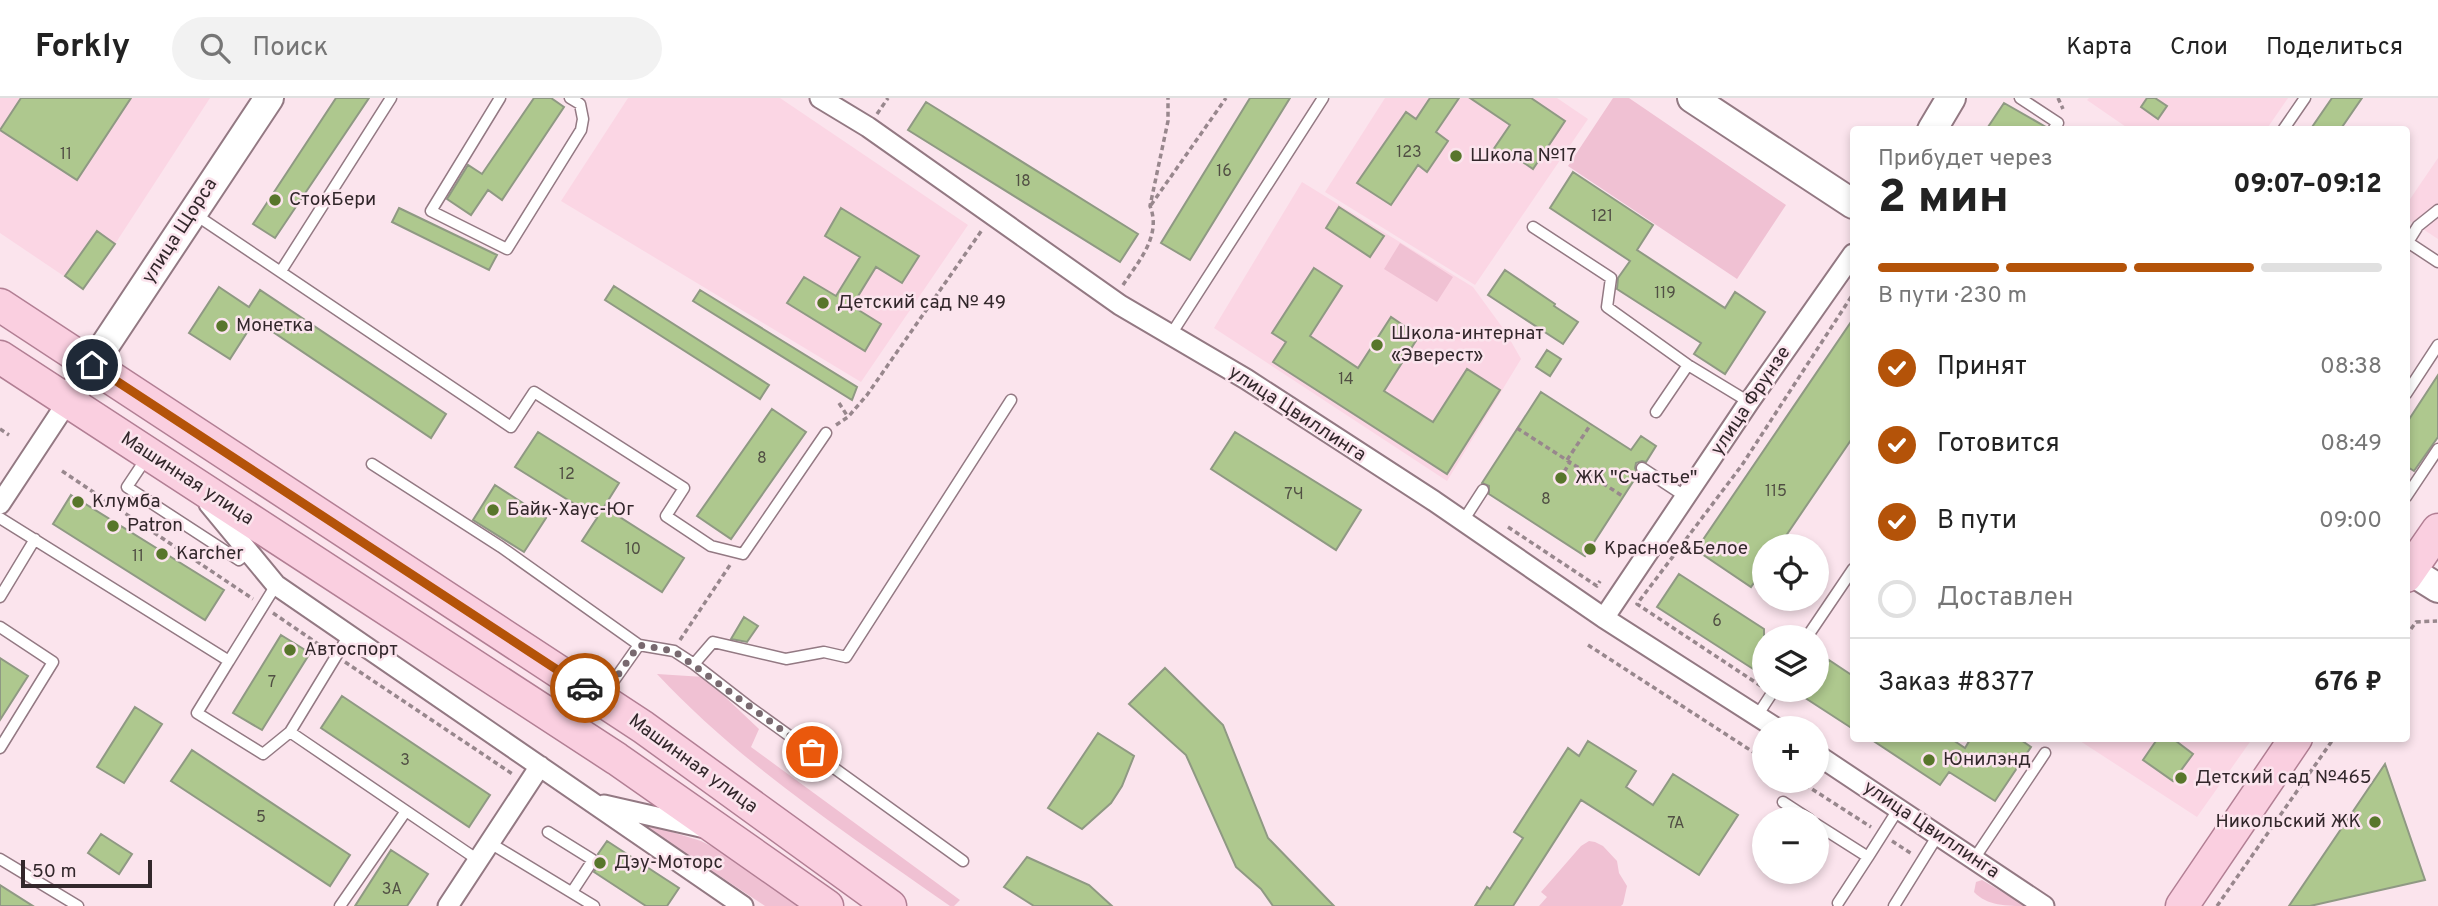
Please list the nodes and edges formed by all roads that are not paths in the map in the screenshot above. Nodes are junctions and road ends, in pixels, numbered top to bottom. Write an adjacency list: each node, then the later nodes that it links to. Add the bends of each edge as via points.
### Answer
1 (269, 98): 16 (main road, улица Щорса)
2 (391, 98): 22 (lane)
3 (500, 98): 4 (lane, via 430,211 507,249 581,130 580,104)
4 (570, 98)
5 (820, 98): 24 (street, улица Цвиллинга)
6 (1323, 98): 24 (lane)
7 (1692, 98): 14 (main road)
8 (1951, 98): 11 (main road)
9 (2020, 98): 12 (lane, via 2058,123)
10 (2305, 98): 13 (lane)
11 (1934, 126)
12 (2056, 126)
13 (2286, 126)
14 (1850, 202)
15 (2438, 210): 18 (lane)
16 (193, 212): 22 (lane); 27 (main road, улица Щорса)
17 (1533, 227): 28 (lane, via 1611,278 1607,307)
18 (2410, 237)
19 (2410, 243): 21 (lane)
20 (1850, 258): 32 (street, улица Фрунзе)
21 (2438, 262)
22 (281, 271): 34 (lane, via 511,428 534,392 684,488 666,516 711,546 743,554)
23 (0, 306): 27 (main road, Машинная улица)
24 (1170, 336): 44 (street, улица Цвиллинга)
25 (2438, 345): 29 (lane)
26 (0, 357): 31 (main road, Машинная улица)
27 (92, 365): 31 (main road, улица Щорса); 61 (main road, Машинная улица)
28 (1688, 365): 32 (lane); 33 (lane)
29 (2410, 388)
30 (1011, 400): 60 (lane, via 846,657 824,652 786,659 713,642)
31 (68, 401): 36 (main road, Машинная улица); 42 (street)
32 (1749, 402): 41 (street, улица Фрунзе)
33 (1656, 412)
34 (826, 433)
35 (2438, 449): 40 (lane)
36 (149, 454): 39 (main road, Машинная улица); 47 (lane, via 127,487 239,561)
37 (372, 464): 58 (lane, via 502,547)
38 (1642, 468): 41 (lane)
39 (191, 481): 47 (street); 76 (main road, Машинная улица)
40 (2410, 491)
41 (1686, 497): 54 (street, улица Фрунзе)
42 (0, 504)
43 (0, 518): 46 (lane)
44 (1469, 518): 44 (lane, via 1485,492); 54 (street, улица Цвиллинга)
45 (2438, 530): 48 (main road)
46 (35, 539): 53 (lane); 59 (lane)
47 (250, 551): 51 (street)
48 (2410, 568)
49 (2410, 572): 52 (main road)
50 (1850, 573): 55 (lane)
51 (276, 585): 57 (street); 59 (lane)
52 (2438, 588)
53 (0, 597)
54 (1604, 618): 63 (street, улица Цвиллинга)
55 (1815, 625)
56 (0, 627): 66 (lane, via 54,662)
57 (349, 635): 64 (lane); 69 (street)
58 (639, 645): 60 (lane, via 674,651); 61 (lane)
59 (229, 661): 64 (lane, via 197,713 263,754)
60 (694, 664): 84 (lane)
61 (601, 699): 93 (main road, Машинная улица)
62 (1766, 702): 63 (lane)
63 (1757, 716)
64 (290, 732): 74 (lane)
65 (2293, 742): 96 (main road)
66 (0, 748)
67 (2045, 753): 82 (lane)
68 (1829, 762): 73 (street, улица Цвиллинга)
69 (540, 766): 71 (street); 79 (street)
70 (1783, 802): 72 (lane)
71 (593, 803): 76 (street); 91 (street)
72 (1791, 807)
73 (1899, 808): 78 (street, улица Цвиллинга); 80 (lane)
74 (406, 811): 83 (lane); 88 (lane)
75 (548, 832): 85 (lane, via 593,860)
76 (724, 832): 92 (main road, Машинная улица)
77 (1829, 832): 80 (lane)
78 (1939, 835): 82 (street, улица Цвиллинга); 94 (lane)
79 (489, 843): 83 (street); 85 (lane)
80 (1868, 857): 86 (lane)
81 (0, 859): 87 (lane)
82 (1974, 859): 95 (street, улица Цвиллинга)
83 (478, 860): 89 (street)
84 (963, 861)
85 (572, 892): 90 (lane)
86 (1838, 903)
87 (78, 906)
88 (340, 906)
89 (448, 906)
90 (594, 906)
91 (743, 906)
92 (827, 906)
93 (890, 906)
94 (1894, 906)
95 (2044, 906)
96 (2182, 906)

